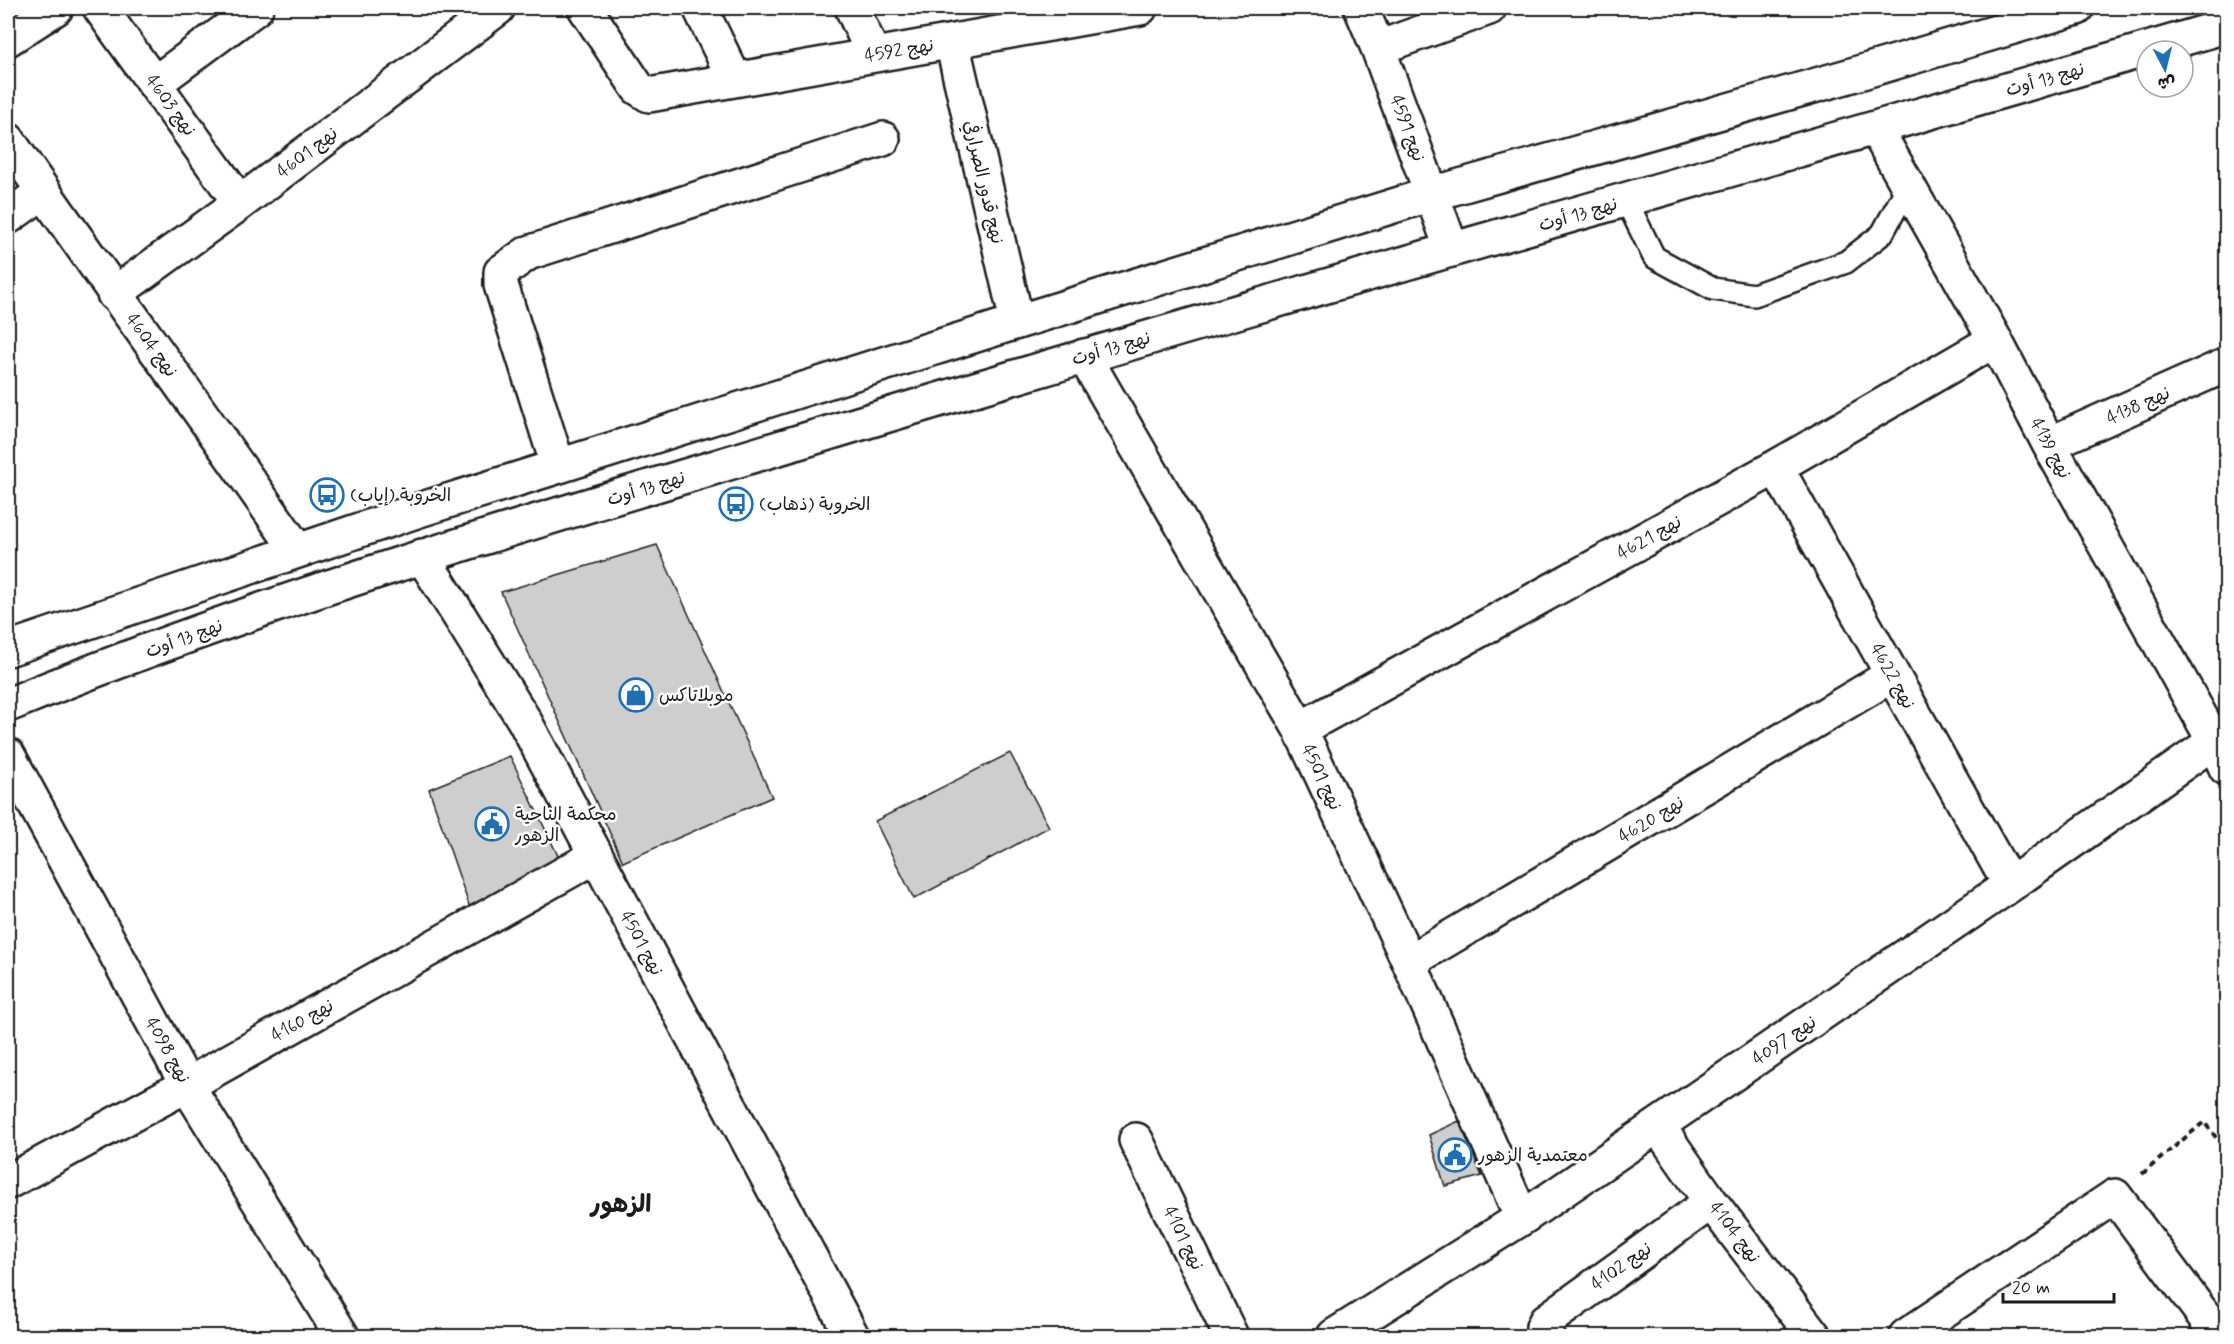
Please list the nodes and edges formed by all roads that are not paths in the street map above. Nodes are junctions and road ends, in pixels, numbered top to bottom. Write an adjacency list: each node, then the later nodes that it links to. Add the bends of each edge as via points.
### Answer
1 (57, 8): 14 (street)
2 (100, 8): 19 (street, نهج 4603)
3 (256, 8): 19 (street)
4 (498, 8): 27 (street, نهج 4601)
5 (585, 8): 18 (street, نهج 4592, via 638,88 649,95)
6 (700, 8): 18 (street)
7 (852, 8): 17 (street)
8 (1140, 8): 15 (street, نهج 4592)
9 (1361, 8): 16 (street, نهج 4591)
10 (1489, 8): 16 (street)
11 (2077, 8): 12 (street)
12 (2015, 17): 25 (street)
13 (2226, 26): 20 (street, نهج 13 أوت)
14 (8, 39)
15 (952, 42): 17 (street, نهج 4592); 31 (street, نهج قدور الصرارفي)
16 (1378, 48): 25 (street, نهج 4591)
17 (873, 54): 18 (street, نهج 4592)
18 (734, 78)
19 (155, 82): 27 (street, نهج 4603)
20 (1876, 129): 23 (street, نهج 4139); 26 (street, نهج 13 أوت)
21 (883, 139): 36 (street, via 528,253 501,272 501,285)
22 (8, 140): 24 (street, نهج 4604)
23 (1908, 186): 26 (lane, via 1882,234 1846,262 1754,295 1713,289 1654,257); 32 (street, نهج 4139)
24 (43, 192): 28 (street); 30 (street, نهج 4604)
25 (1432, 194): 29 (street, نهج 4591); 31 (street)
26 (1626, 200): 29 (street, نهج 13 أوت)
27 (240, 203): 30 (street, نهج 4601)
28 (8, 217)
29 (1452, 250): 33 (street, نهج 13 أوت)
30 (114, 294): 38 (street, نهج 4604)
31 (1017, 322): 36 (street)
32 (1995, 340): 35 (street, نهج 4139); 37 (street, نهج 4621)
33 (1084, 356): 39 (street, نهج 13 أوت); 43 (street, نهج 4501)
34 (2226, 365): 35 (street, نهج 4138)
35 (2049, 444): 44 (street, نهج 4139)
36 (558, 466): 38 (street)
37 (1776, 467): 41 (street, نهج 4622); 43 (street, نهج 4621)
38 (297, 550): 40 (street)
39 (422, 556): 42 (street, نهج 13 أوت); 46 (street, نهج 4501, via 524,720)
40 (8, 649)
41 (1892, 675): 47 (street, نهج 4622); 48 (street, نهج 4620)
42 (8, 705)
43 (1300, 729): 48 (street, نهج 4501)
44 (2222, 747): 47 (street, نهج 4097)
45 (8, 755): 49 (street, نهج 4098)
46 (596, 856): 49 (street, نهج 4160); 56 (street, نهج 4501)
47 (2010, 885): 50 (street, نهج 4097)
48 (1409, 962): 54 (street, نهج 4501)
49 (187, 1084): 52 (street, نهج 4160); 55 (street, نهج 4098)
50 (1658, 1126): 53 (street, نهج 4104); 54 (street, نهج 4097)
51 (1136, 1140): 57 (street, نهج 4101)
52 (10, 1176)
53 (1711, 1202): 59 (street, نهج 4102, via 1545,1321); 60 (street, نهج 4104)
54 (1522, 1218): 58 (street, نهج 4097)
55 (342, 1336)
56 (852, 1336)
57 (1231, 1336)
58 (1334, 1336)
59 (1547, 1336)
60 (1814, 1336)
61 (1906, 1336): 62 (street, via 2115,1196)
62 (2219, 1336)

